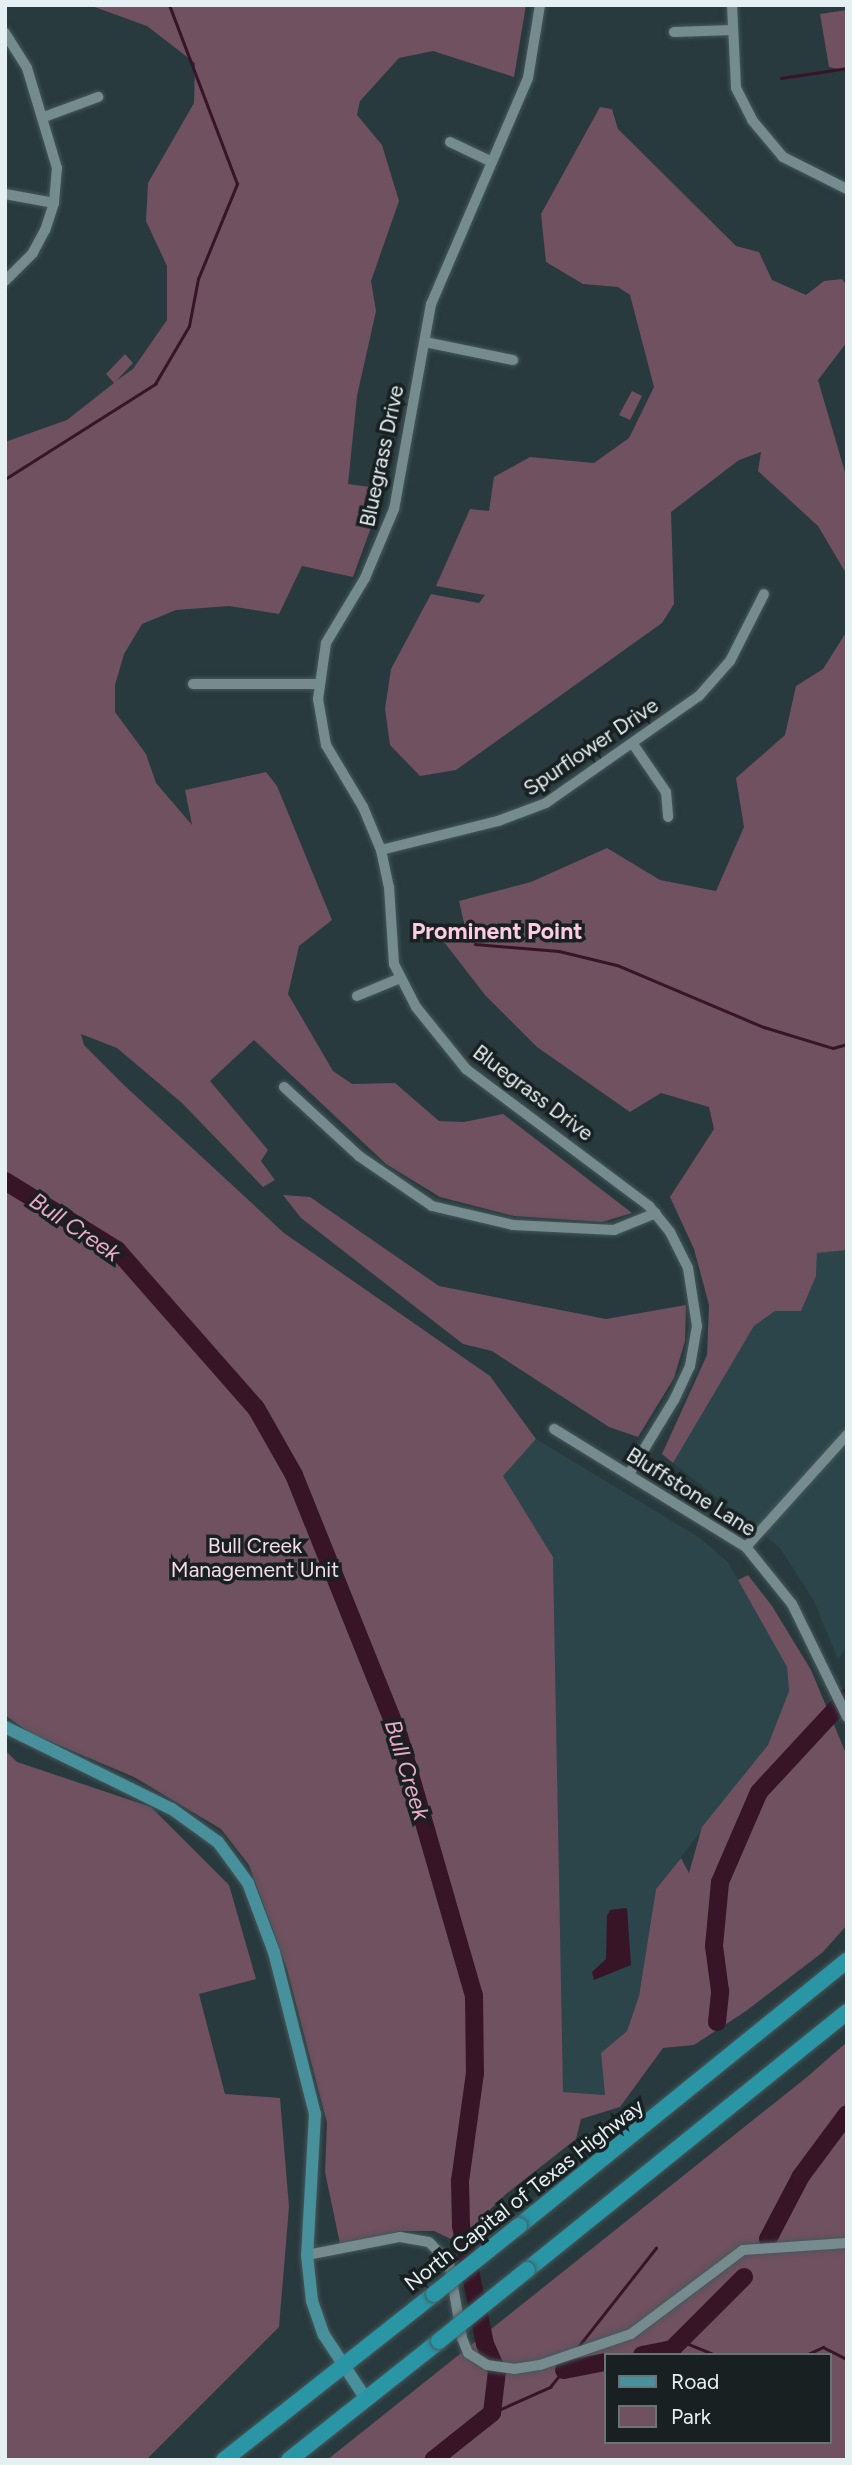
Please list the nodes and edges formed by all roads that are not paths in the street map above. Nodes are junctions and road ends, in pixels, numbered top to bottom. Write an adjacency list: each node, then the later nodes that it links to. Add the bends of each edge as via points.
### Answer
1 (540, 5): 9 (street, Bluegrass Drive, via 528,78)
2 (732, 5): 3 (street)
3 (733, 30): 4 (street); 10 (street, via 736,88 763,136 783,157)
4 (674, 32)
5 (5, 33): 7 (street, via 27,68)
6 (98, 97): 7 (street)
7 (44, 117): 12 (street, via 57,168)
8 (450, 142): 9 (street)
9 (490, 161): 14 (street, Bluegrass Drive, via 438,284)
10 (847, 188)
11 (5, 194): 12 (street)
12 (54, 203): 13 (street, via 33,253)
13 (5, 281)
14 (425, 342): 15 (street); 18 (street, Bluegrass Drive, via 394,509 365,578 326,643)
15 (513, 359)
16 (764, 594): 19 (street, Spurflower Drive, via 717,678)
17 (193, 684): 18 (street)
18 (318, 684): 21 (street, Bluegrass Drive, via 326,745 363,807)
19 (633, 744): 20 (street, via 666,792); 21 (street, Spurflower Drive, via 547,803 523,814)
20 (668, 817)
21 (381, 850): 22 (street, Bluegrass Drive)
22 (398, 979): 23 (street); 25 (street, Bluegrass Drive, via 466,1069)
23 (357, 996)
24 (284, 1087): 25 (street, via 359,1156 432,1206 513,1225 614,1230)
25 (656, 1213): 28 (street, Bluegrass Drive, via 688,1268 697,1326 684,1380)
26 (554, 1429): 28 (street, Bluffstone Lane)
27 (847, 1435): 29 (street)
28 (629, 1474): 29 (street, Bluffstone Lane)
29 (746, 1548): 30 (street, Bluffstone Lane, via 792,1604)
30 (847, 1717)
31 (5, 1727): 35 (main road, via 164,1804 218,1842 237,1863 274,1952 313,2103 316,2140)
32 (847, 1960): 36 (highway, North Capital of Texas Highway, bridge)
33 (847, 2012): 37 (highway, bridge)
34 (847, 2244): 35 (street, via 743,2250 631,2333 540,2365 514,2369 486,2365 474,2358 461,2338 449,2263 429,2242 400,2237)
35 (307, 2255): 36 (main road, via 316,2318)
36 (342, 2365): 37 (main road); 38 (highway, North Capital of Texas Highway)
37 (366, 2399): 39 (highway)
38 (224, 2460)
39 (289, 2460)

